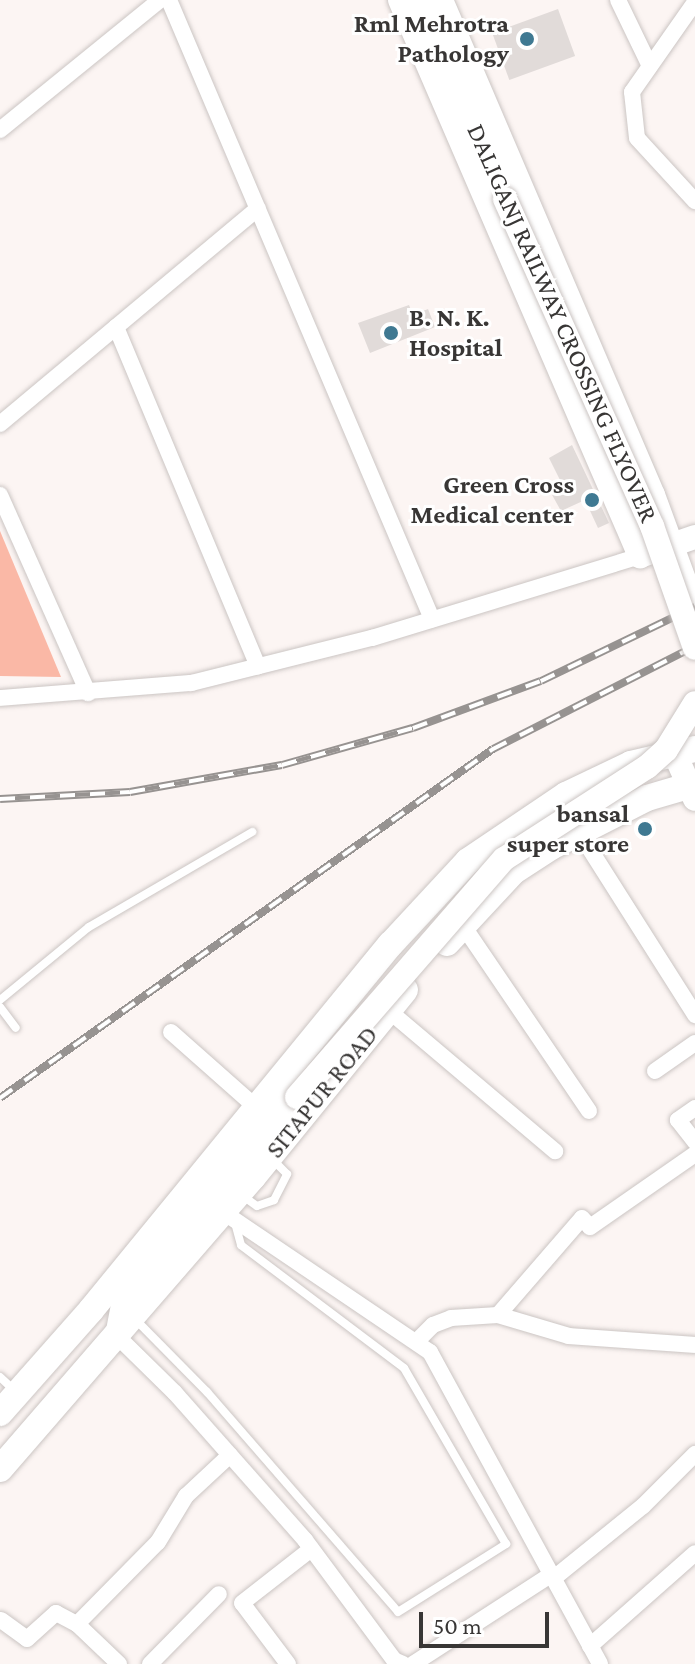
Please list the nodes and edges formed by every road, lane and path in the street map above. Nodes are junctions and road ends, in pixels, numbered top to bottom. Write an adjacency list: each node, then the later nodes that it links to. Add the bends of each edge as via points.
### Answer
1 (160, 0): 9 (street)
2 (169, 0): 11 (street)
3 (400, 0): 16 (main road)
4 (421, 0): 19 (main road, DALIGANJ RAILWAY CROSSING FLYOVER, bridge, via 652,526)
5 (441, 0): 15 (main road)
6 (618, 0): 8 (street)
7 (695, 2): 8 (street)
8 (649, 64): 10 (street, via 632,92 637,138)
9 (0, 130)
10 (695, 201)
11 (258, 208): 12 (street); 18 (street)
12 (116, 327): 13 (street); 20 (street)
13 (0, 424)
14 (0, 495): 21 (street)
15 (685, 543): 16 (main road); 17 (main road)
16 (640, 556): 18 (street)
17 (695, 609)
18 (432, 619): 20 (street)
19 (695, 648)
20 (258, 666): 21 (street, via 191,683)
21 (88, 693): 22 (street)
22 (0, 698)
23 (695, 703): 46 (main road, bridge, via 666,750 647,767 504,859 297,1097)
24 (685, 751): 25 (main road); 37 (main road, SITAPUR ROAD, via 631,764 566,795 468,861 391,944)
25 (693, 789): 27 (main road, SITAPUR ROAD, via 647,798)
26 (252, 832): 29 (lane, via 89,927)
27 (579, 832): 28 (main road, SITAPUR ROAD, via 514,871); 32 (street)
28 (462, 924): 31 (main road, SITAPUR ROAD); 39 (street)
29 (0, 1000)
30 (0, 1007): 33 (lane)
31 (388, 1010): 41 (street); 43 (main road, SITAPUR ROAD, via 269,1157)
32 (695, 1015)
33 (16, 1028)
34 (171, 1032): 37 (street)
35 (695, 1043): 36 (street)
36 (655, 1071)
37 (257, 1108): 44 (main road, SITAPUR ROAD)
38 (695, 1108): 40 (street, via 678,1120)
39 (589, 1111)
40 (695, 1142)
41 (555, 1151)
42 (695, 1154): 45 (street, via 590,1227 582,1218)
43 (233, 1210): 46 (main road, SITAPUR ROAD); 46 (lane, via 241,1245 404,1368 506,1544 398,1612 207,1392); 47 (street)
44 (91, 1310): 46 (main road); 49 (main road, SITAPUR ROAD)
45 (498, 1315): 47 (street, via 451,1318 433,1325); 48 (street, via 569,1336)
46 (125, 1318): 51 (street); 52 (main road, SITAPUR ROAD)
47 (416, 1342): 55 (street, via 430,1352)
48 (695, 1345)
49 (6, 1395)
50 (695, 1454): 55 (street, via 643,1506)
51 (230, 1455): 53 (street); 58 (street, via 186,1496 158,1542)
52 (0, 1469)
53 (311, 1549): 60 (street); 63 (street, via 242,1603)
54 (695, 1553): 59 (street)
55 (553, 1576): 59 (street); 64 (street)
56 (219, 1594): 62 (street)
57 (0, 1620): 58 (street, via 27,1639 56,1613)
58 (77, 1624): 61 (street)
59 (590, 1646): 65 (street)
60 (395, 1663)
61 (119, 1664)
62 (150, 1664)
63 (288, 1664)
64 (413, 1664)
65 (600, 1664)

